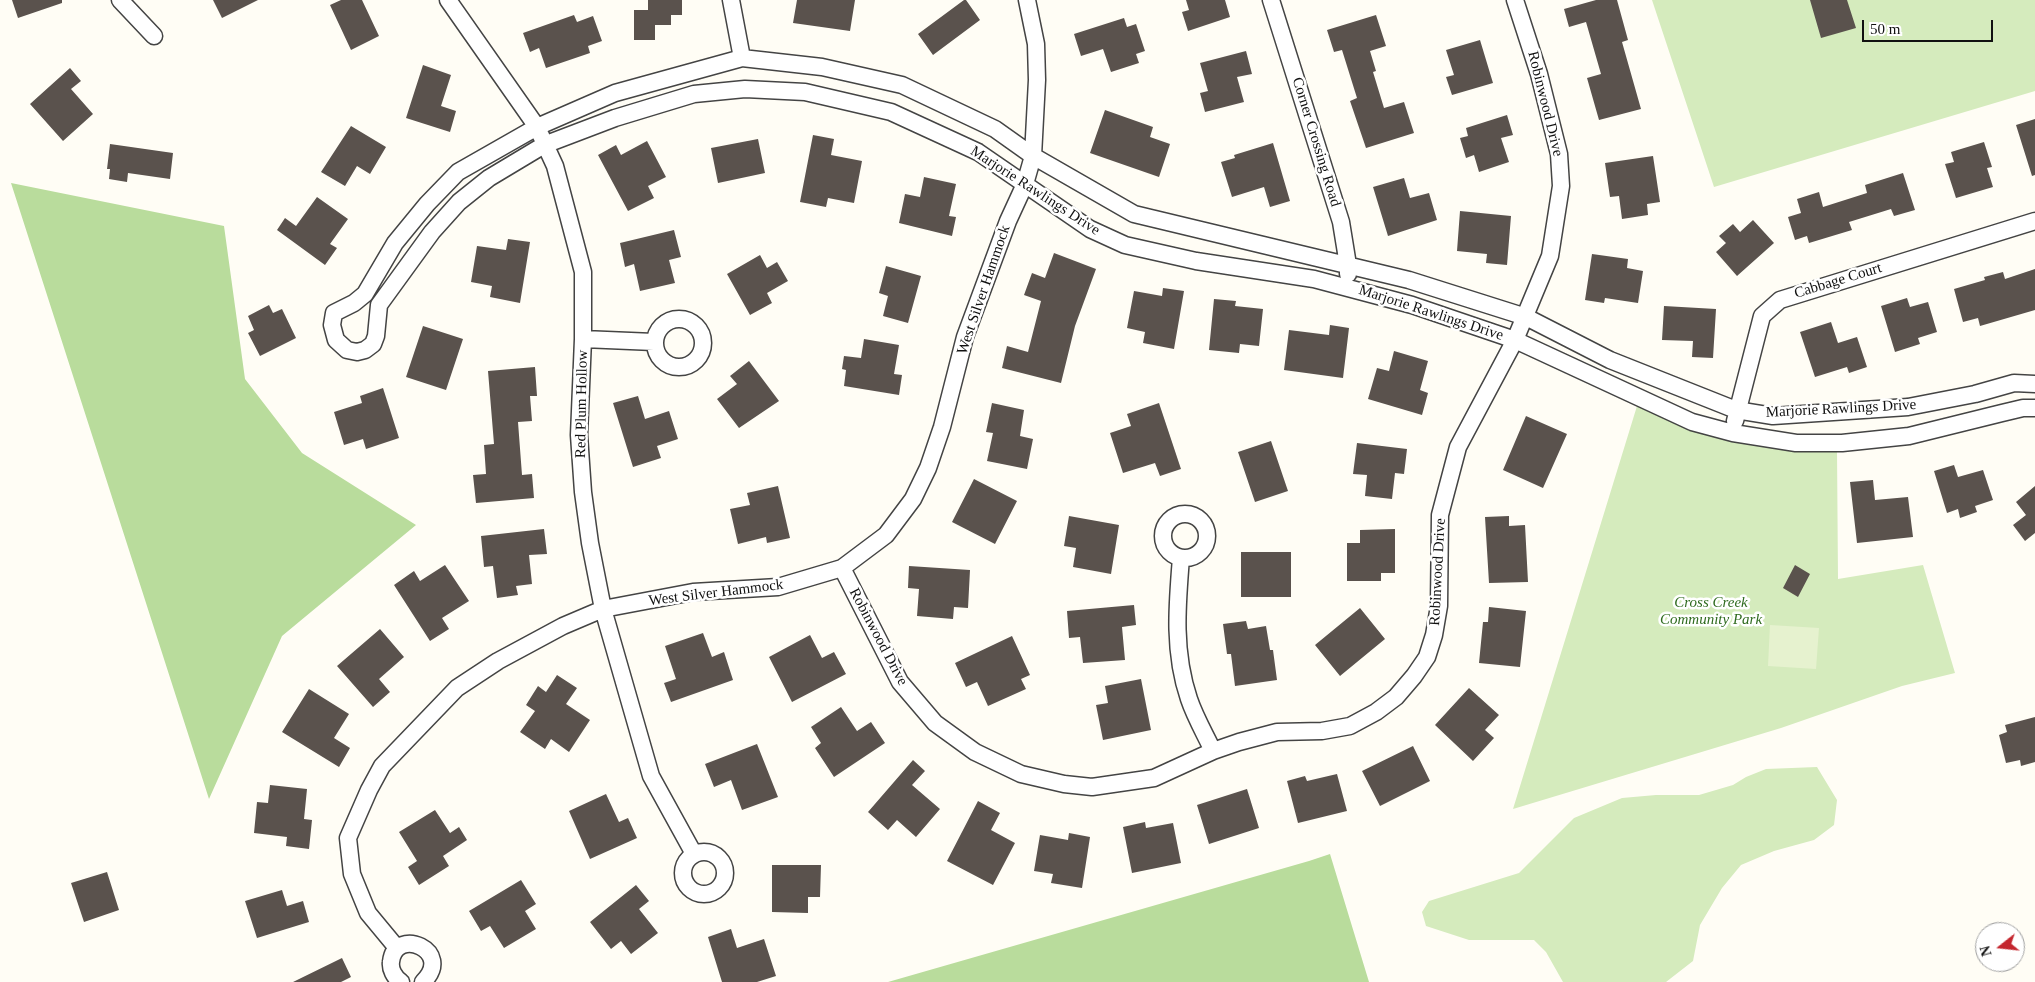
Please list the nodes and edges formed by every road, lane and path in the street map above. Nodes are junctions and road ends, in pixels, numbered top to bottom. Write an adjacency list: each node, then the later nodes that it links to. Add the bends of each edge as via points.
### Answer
1 (120, 0): 7 (street)
2 (448, 0): 9 (street, Red Plum Hollow)
3 (731, 0): 8 (street)
4 (1027, 0): 11 (street, West Silver Hammock, via 1036,44)
5 (1271, 0): 14 (street, Corner Crossing Road, via 1341,222)
6 (1516, 0): 16 (street, Robinwood Drive, via 1557,145 1561,186 1550,256)
7 (154, 36)
8 (742, 58): 9 (street, Marjorie Rawlings Drive, via 615,93); 11 (street, Marjorie Rawlings Drive, via 822,67 902,85 995,129)
9 (537, 127): 10 (street, Red Plum Hollow); 10 (street, Marjorie Rawlings Drive, via 458,172 426,204 395,243 365,294 334,313 332,324 336,340 347,350 357,352 373,344 379,305 432,232 459,202 489,178)
10 (544, 145): 12 (street, Marjorie Rawlings Drive, via 615,118 694,94 745,89 805,92 891,112 978,152); 17 (street, Red Plum Hollow, via 555,166 583,272)
11 (1033, 156): 12 (street, West Silver Hammock); 14 (street, Marjorie Rawlings Drive, via 1134,214)
12 (1025, 184): 15 (street, Marjorie Rawlings Drive, via 1090,229 1125,245 1196,261 1314,278); 26 (street, West Silver Hammock, via 1008,221 966,337 928,468 913,499 886,535)
13 (2035, 221): 22 (street, Cabbage Court, via 1780,300 1762,316)
14 (1348, 265): 15 (street, Corner Crossing Road); 16 (street, Marjorie Rawlings Drive, via 1409,280)
15 (1346, 286): 18 (street, Marjorie Rawlings Drive)
16 (1526, 318): 18 (street, Robinwood Drive); 22 (street, Marjorie Rawlings Drive, via 1610,360)
17 (583, 339): 19 (street); 27 (street, Red Plum Hollow, via 579,435 583,492)
18 (1515, 340): 24 (street, Marjorie Rawlings Drive, via 1692,422); 28 (street, Robinwood Drive, via 1458,447 1440,515 1439,606 1434,634 1427,657 1414,676 1396,697 1350,726 1322,731 1278,732)
19 (654, 342)
20 (2014, 383): 21 (street, Marjorie Rawlings Drive); 22 (street, Marjorie Rawlings Drive, via 1908,407 1773,416); 23 (street)
21 (2035, 384)
22 (1736, 410): 24 (street, Cabbage Court)
23 (2031, 412): 24 (street, Marjorie Rawlings Drive, via 1909,436 1842,443 1796,444)
24 (1733, 433)
25 (1181, 558): 28 (street, via 1176,616 1179,660 1189,699)
26 (842, 568): 27 (street, West Silver Hammock, via 778,587 693,592); 28 (street, Robinwood Drive, via 900,682 935,723 975,752 1021,774 1092,787 1154,778)
27 (603, 609): 29 (street, Red Plum Hollow, via 651,776); 30 (street, West Silver Hammock, via 506,656 457,688 382,766 348,838 352,874 368,913)
28 (1213, 751)
29 (694, 854)
30 (397, 948): 31 (street, via 391,967); 32 (street, via 413,943 420,944 429,952 432,968)
31 (401, 982)
32 (423, 982)

